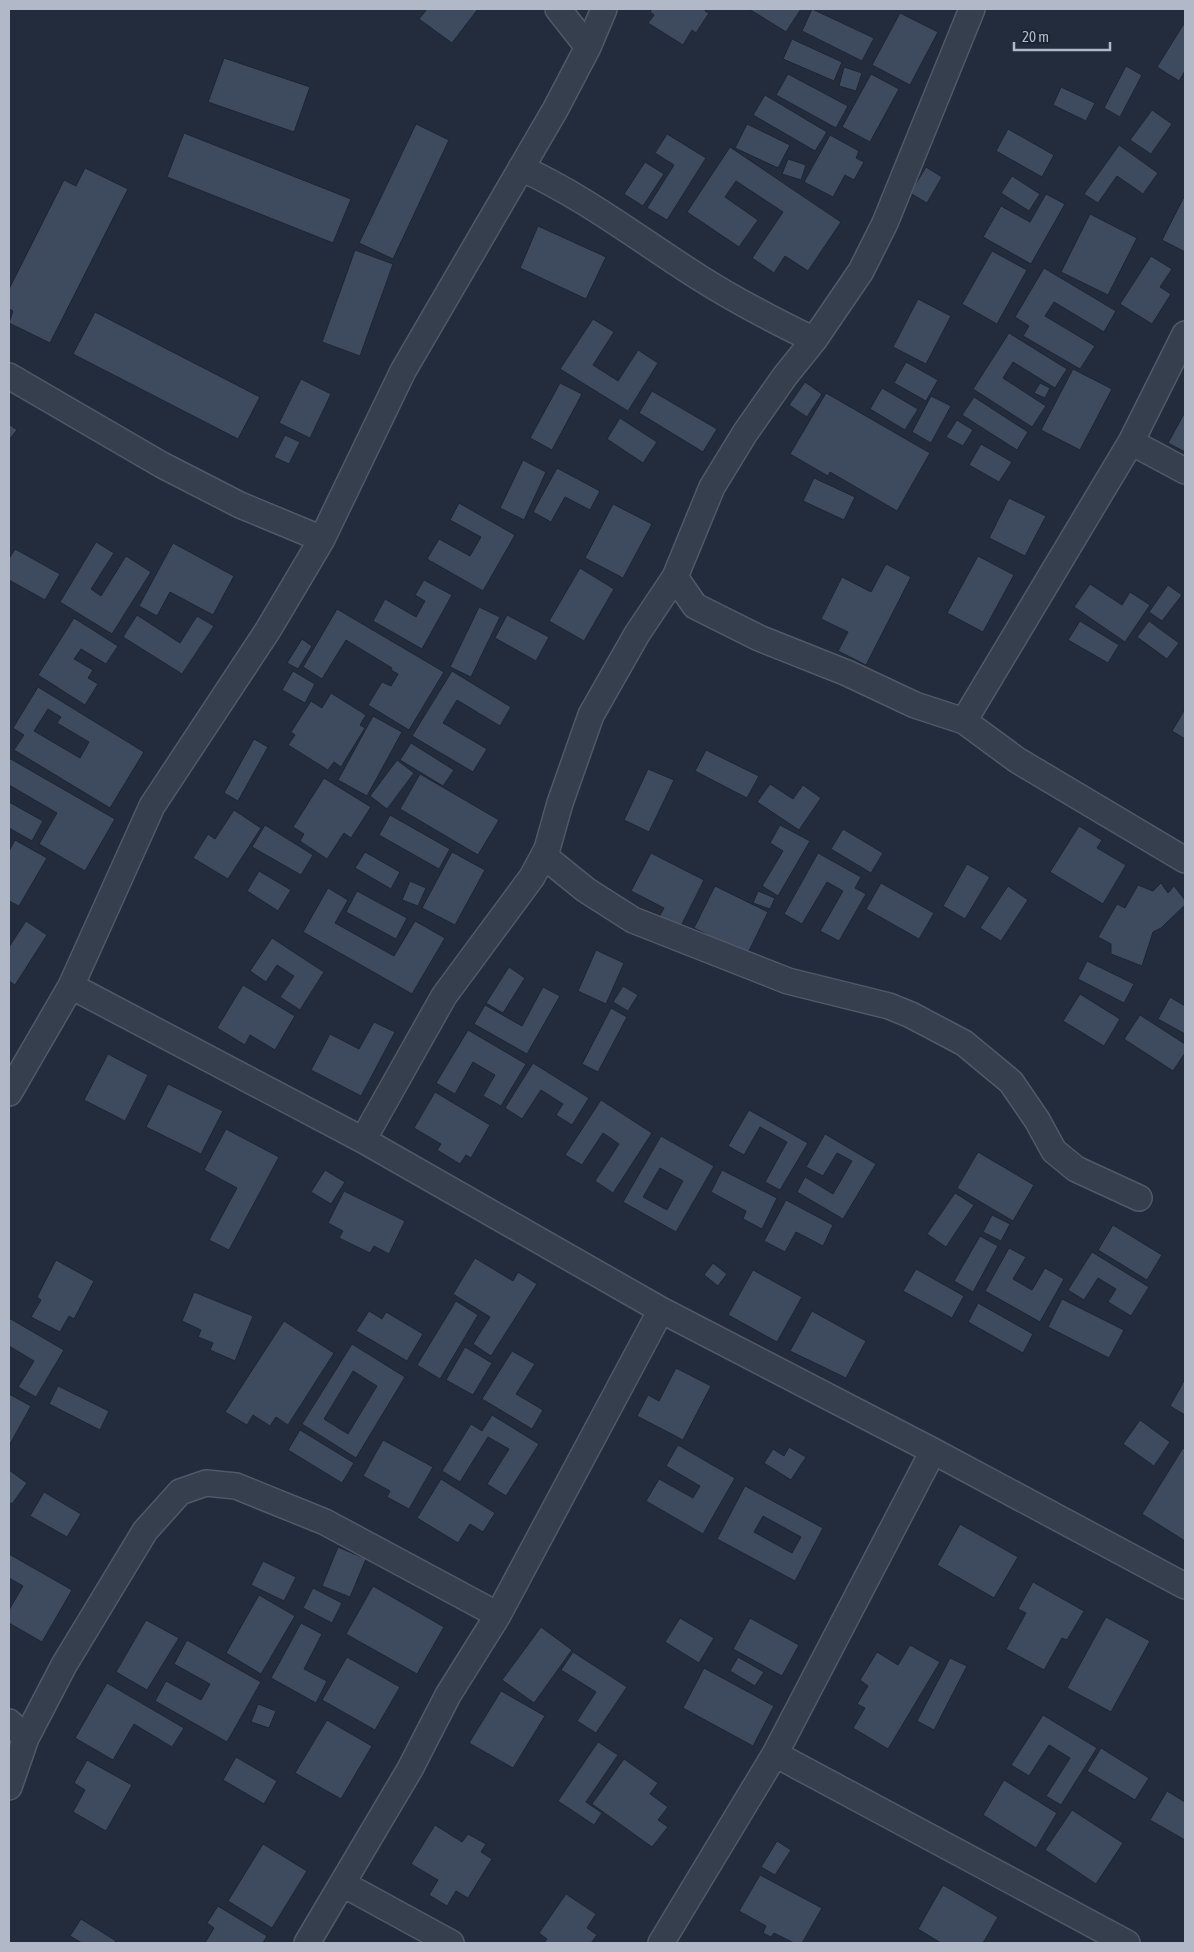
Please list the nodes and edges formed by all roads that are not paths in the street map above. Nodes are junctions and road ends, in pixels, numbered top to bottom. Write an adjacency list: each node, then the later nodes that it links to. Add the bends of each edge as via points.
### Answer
1 (558, 9): 4 (street)
2 (604, 9): 4 (street)
3 (972, 9): 7 (street, via 885,223 861,271)
4 (588, 47): 5 (street)
5 (521, 168): 7 (street, via 556,184 700,278); 11 (street, via 403,371)
6 (1185, 334): 9 (street)
7 (814, 340): 12 (street, via 750,426 712,487)
8 (9, 376): 11 (street, via 162,466 240,505)
9 (1131, 442): 10 (street); 13 (street)
10 (1185, 471)
11 (322, 539): 16 (street, via 268,630 152,806)
12 (675, 577): 13 (street, via 695,606 752,635 847,673 915,705); 14 (street, via 637,634 592,715)
13 (964, 721): 15 (street, via 1017,760)
14 (544, 856): 18 (street, via 444,996); 19 (street, via 586,890 633,920 788,981 888,1006 964,1043 1011,1082 1054,1151 1076,1169)
15 (1185, 860)
16 (71, 986): 17 (street); 18 (street)
17 (9, 1093)
18 (363, 1140): 20 (street)
19 (1139, 1198)
20 (661, 1310): 21 (street); 23 (street)
21 (933, 1451): 22 (street); 25 (street)
22 (1185, 1586)
23 (498, 1615): 24 (street, via 325,1522 236,1486 206,1483 180,1492 145,1531 64,1665); 27 (street, via 448,1695 410,1769)
24 (17, 1730): 26 (street)
25 (775, 1754): 30 (street); 31 (street)
26 (9, 1787)
27 (343, 1884): 28 (street); 29 (street)
28 (307, 1943)
29 (451, 1943)
30 (661, 1943)
31 (1127, 1943)

